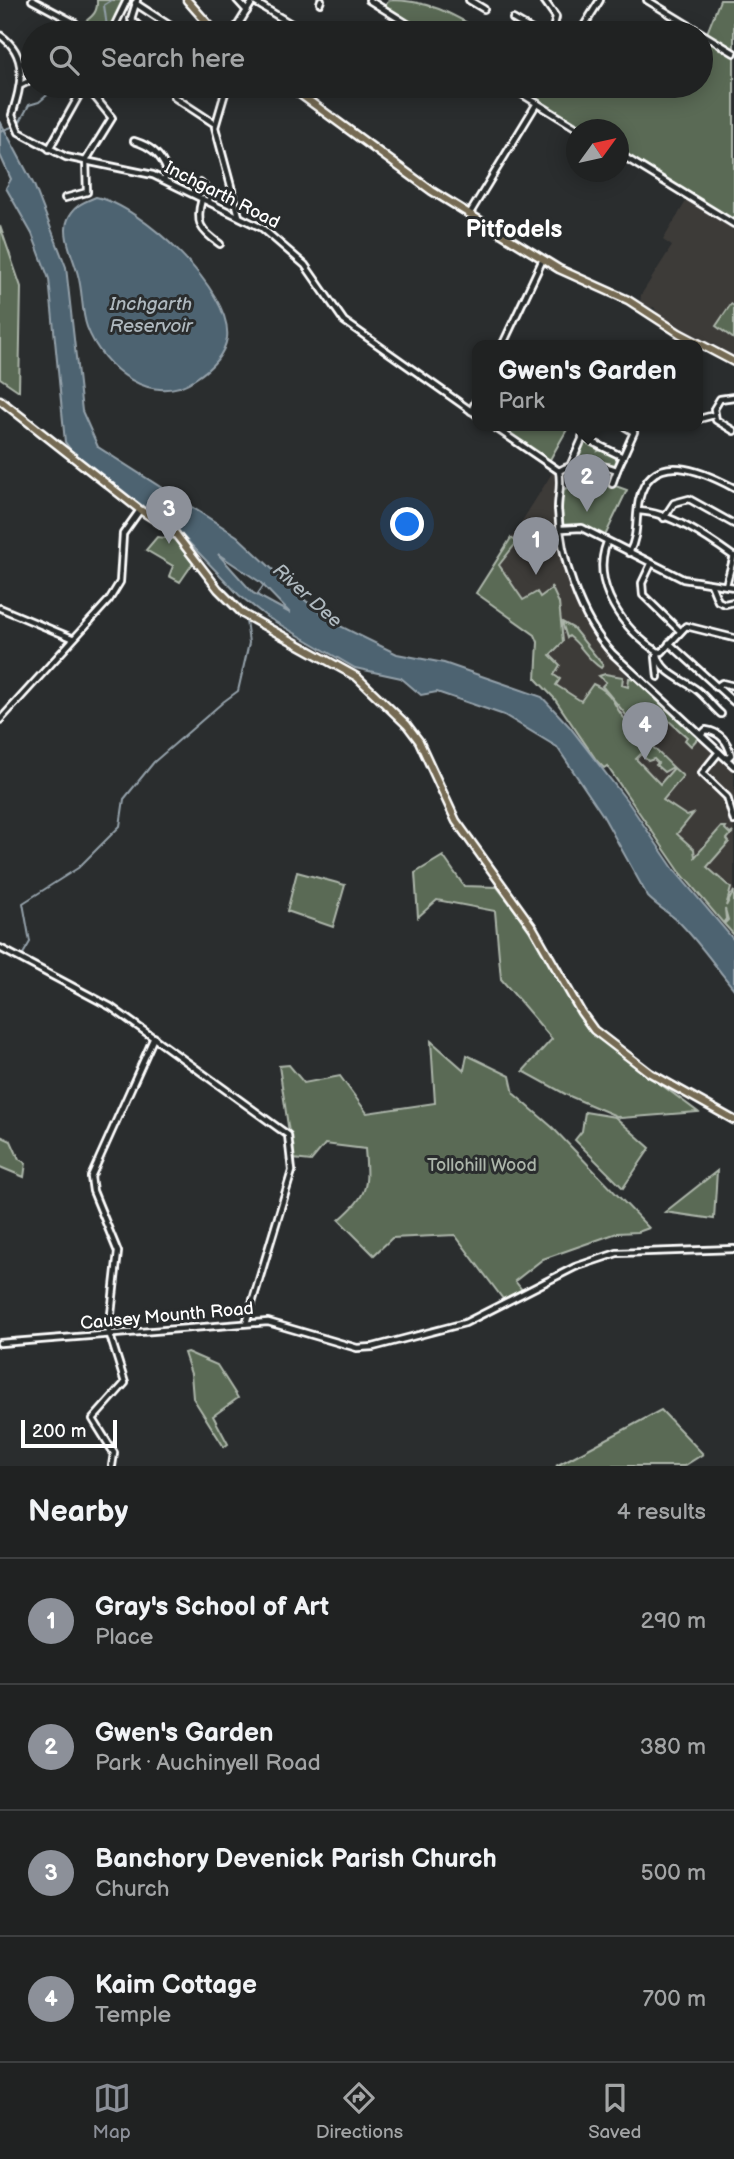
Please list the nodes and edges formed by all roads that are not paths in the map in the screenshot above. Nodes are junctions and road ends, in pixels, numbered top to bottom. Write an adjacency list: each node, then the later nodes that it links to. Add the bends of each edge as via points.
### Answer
1 (32, 0): 16 (street)
2 (127, 0): 17 (street)
3 (187, 0): 12 (main road)
4 (237, 0): 14 (street)
5 (253, 0): 14 (street); 22 (street)
6 (369, 0): 23 (street)
7 (469, 0): 13 (street)
8 (544, 0): 25 (street)
9 (600, 0): 26 (street)
10 (647, 0): 27 (street)
11 (136, 2): 18 (street); 19 (street)
12 (192, 3): 20 (main road)
13 (484, 9)
14 (247, 11): 21 (street)
15 (513, 19): 24 (street)
16 (71, 21)
17 (117, 21)
18 (132, 21)
19 (164, 21)
20 (206, 21)
21 (241, 21)
22 (287, 21)
23 (403, 21)
24 (522, 21)
25 (555, 21)
26 (587, 21)
27 (681, 21)
28 (0, 35): 31 (street)
29 (713, 40): 30 (street)
30 (734, 53)
31 (21, 61)
32 (21, 74): 33 (street)
33 (20, 85): 44 (street, Inchgarth Road, via 12,115 19,132)
34 (78, 98): 44 (street)
35 (97, 98): 46 (street, via 112,117)
36 (176, 98): 42 (street)
37 (223, 98): 42 (street)
38 (305, 98): 52 (main road, via 411,177)
39 (529, 98): 40 (street)
40 (537, 103): 41 (street); 52 (street)
41 (566, 121)
42 (215, 124): 53 (street)
43 (134, 141): 47 (street, via 161,158 167,169)
44 (49, 149): 46 (street, Inchgarth Road)
45 (629, 160): 54 (street)
46 (86, 161): 47 (street, Inchgarth Road); 49 (street, via 88,192)
47 (164, 180): 50 (street, Inchgarth Road)
48 (201, 186): 51 (street, via 210,194)
49 (65, 198)
50 (202, 199): 51 (street, Inchgarth Road); 55 (street, via 199,226)
51 (208, 202): 53 (street, Inchgarth Road)
52 (470, 213): 56 (main road)
53 (240, 216): 63 (street, Inchgarth Road, via 296,256 344,321)
54 (734, 224)
55 (220, 244)
56 (543, 259): 57 (street); 58 (main road, via 628,300)
57 (505, 340)
58 (692, 340)
59 (703, 346): 60 (main road)
60 (734, 362)
61 (734, 397): 64 (street, via 720,399)
62 (0, 400): 77 (main road)
63 (471, 411)
64 (714, 415): 65 (street); 69 (street)
65 (703, 418)
66 (500, 431): 73 (street)
67 (585, 431): 70 (street)
68 (634, 431): 71 (street)
69 (734, 431)
70 (582, 437): 71 (street); 72 (street)
71 (623, 457): 74 (street)
72 (570, 464): 73 (street); 74 (street, via 601,464)
73 (557, 470): 81 (street)
74 (617, 470): 75 (street)
75 (612, 484)
76 (734, 488): 78 (street, via 694,469 671,468 649,481)
77 (140, 510): 92 (street, via 123,534 120,582); 109 (main road, via 174,532 243,614 357,677 407,725 456,821 533,928 594,1030 650,1073)
78 (638, 512): 79 (street); 83 (street, via 637,535)
79 (664, 518): 80 (street, via 674,503 689,499); 84 (street)
80 (734, 524)
81 (562, 529): 82 (street, via 579,527); 102 (street, via 578,600 597,635)
82 (607, 542): 83 (street); 95 (street, via 603,565 612,604)
83 (629, 553): 85 (street)
84 (734, 555): 87 (street)
85 (651, 564): 86 (street, via 683,579); 91 (street, via 642,583 643,595)
86 (711, 584): 87 (street); 89 (street, via 718,601)
87 (726, 585): 88 (street)
88 (734, 587)
89 (734, 601)
90 (0, 608): 92 (street)
91 (680, 631): 93 (street, via 691,626); 94 (street)
92 (72, 638): 101 (street)
93 (734, 638)
94 (669, 643): 95 (street); 98 (street)
95 (657, 654): 96 (street); 100 (street, via 667,669)
96 (658, 677)
97 (734, 686): 98 (street, via 722,683)
98 (716, 687): 99 (street)
99 (734, 701)
100 (721, 714)
101 (0, 720)
102 (701, 735): 103 (street); 104 (street, via 706,730 714,732 728,743 731,755)
103 (719, 752): 104 (street); 106 (street, via 702,773 727,797)
104 (727, 759): 105 (street)
105 (734, 765)
106 (734, 821)
107 (0, 948): 108 (street, via 90,994)
108 (154, 1037): 111 (street, via 288,1135 292,1171); 112 (street, via 91,1177 118,1252)
109 (734, 1120)
110 (734, 1249): 111 (street, Causey Mounth Road, via 611,1254 575,1267 465,1323 373,1347 348,1345 280,1323)
111 (246, 1323): 112 (street, Causey Mounth Road)
112 (109, 1334): 113 (street, Causey Mounth Road); 114 (street, via 125,1383 93,1419 114,1453)
113 (0, 1343)
114 (112, 1466)

